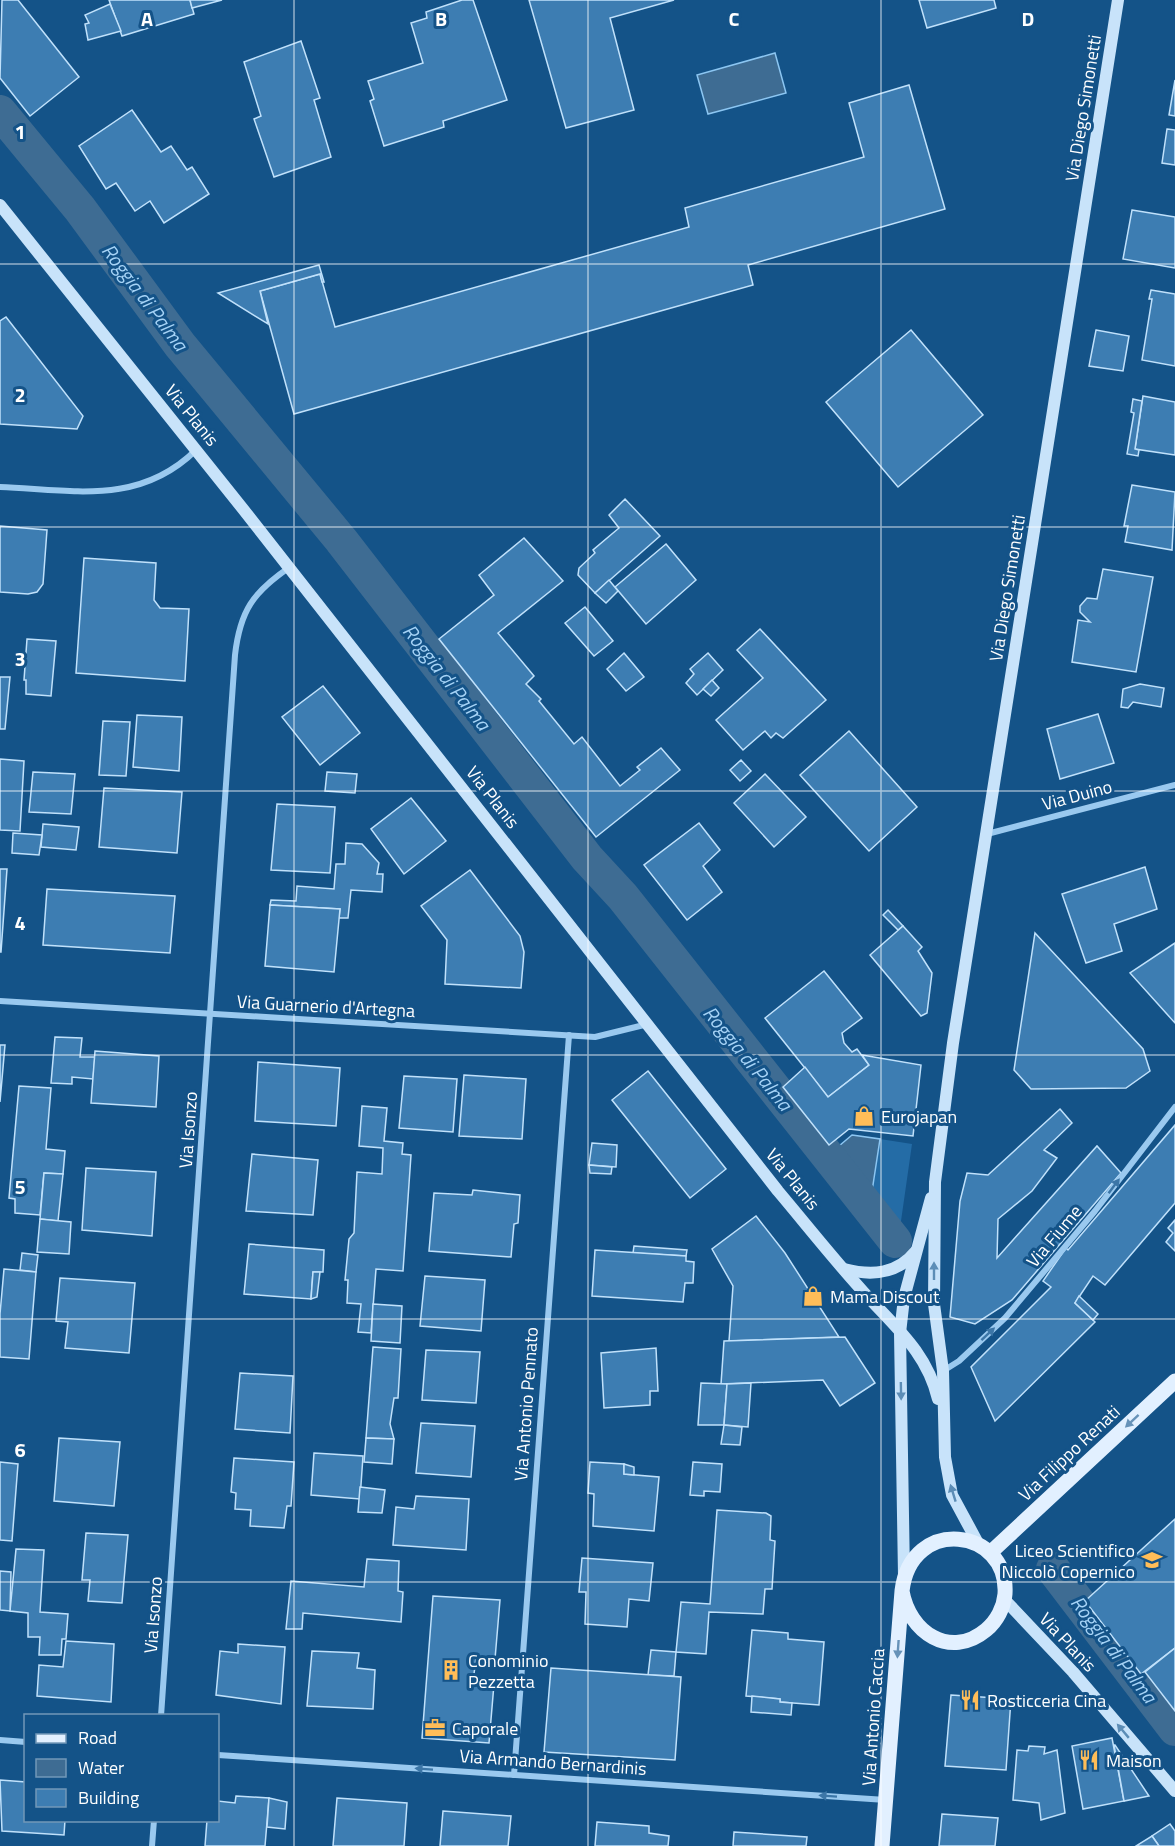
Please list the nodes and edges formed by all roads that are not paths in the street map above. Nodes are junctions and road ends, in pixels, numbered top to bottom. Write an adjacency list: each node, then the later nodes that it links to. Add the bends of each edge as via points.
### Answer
1 (1118, 0): 7 (main road, Via Diego Simonetti)
2 (0, 205): 3 (main road, Via Planis)
3 (196, 449): 4 (street, via 152,480 110,491); 5 (main road, Via Planis)
4 (0, 487)
5 (290, 567): 9 (street, Via Isonzo, via 254,596 236,642); 10 (main road, Via Planis)
6 (1175, 785): 7 (street, Via Duino)
7 (986, 834): 13 (main road, Via Diego Simonetti)
8 (0, 1001): 9 (street, Via Guarnerio d'Artegna)
9 (211, 1014): 11 (street, Via Guarnerio d'Artegna); 23 (street, Via Isonzo)
10 (648, 1024): 11 (street, Via Guarnerio d'Artegna, via 595,1037); 15 (main road, Via Planis)
11 (569, 1035): 27 (street, Via Antonio Pennato)
12 (1175, 1107): 17 (street, Via Fiume, one-way to 12, via 1005,1318)
13 (935, 1182): 14 (main road, Via Diego Simonetti); 17 (main road, Via Diego Simonetti, one-way to 13, via 934,1304)
14 (916, 1251): 15 (main road, via 896,1268 878,1274); 16 (main road, Via Diego Simonetti)
15 (844, 1269): 16 (main road, Via Planis)
16 (900, 1333): 19 (main road, Via Planis, via 914,1345 925,1363); 21 (main road, Via Antonio Caccia, one-way to 21)
17 (943, 1371): 19 (main road, Via Planis)
18 (1175, 1381): 20 (main road, Via Filippo Renati, one-way to 20)
19 (942, 1418): 20 (main road, Via Planis, one-way to 19, via 952,1495)
20 (985, 1549): 21 (main road, Via Antonio Caccia, via 957,1538 929,1544 909,1564); 22 (main road, via 1003,1574)
21 (903, 1584): 22 (main road, Via Antonio Caccia, via 904,1606 912,1620 923,1631 948,1641 969,1639 988,1628); 29 (main road, Via Antonio Caccia, one-way to 29)
22 (1004, 1599): 28 (main road, Via Planis, one-way to 22)
23 (161, 1714)
24 (0, 1740): 25 (street)
25 (24, 1742)
26 (219, 1755): 27 (street, Via Armando Bernardinis, one-way to 26)
27 (514, 1775): 29 (street, Via Armando Bernardinis, one-way to 27)
28 (1175, 1791)
29 (886, 1800): 32 (main road, Via Antonio Caccia)
30 (154, 1822): 31 (street)
31 (152, 1846)
32 (882, 1846)

